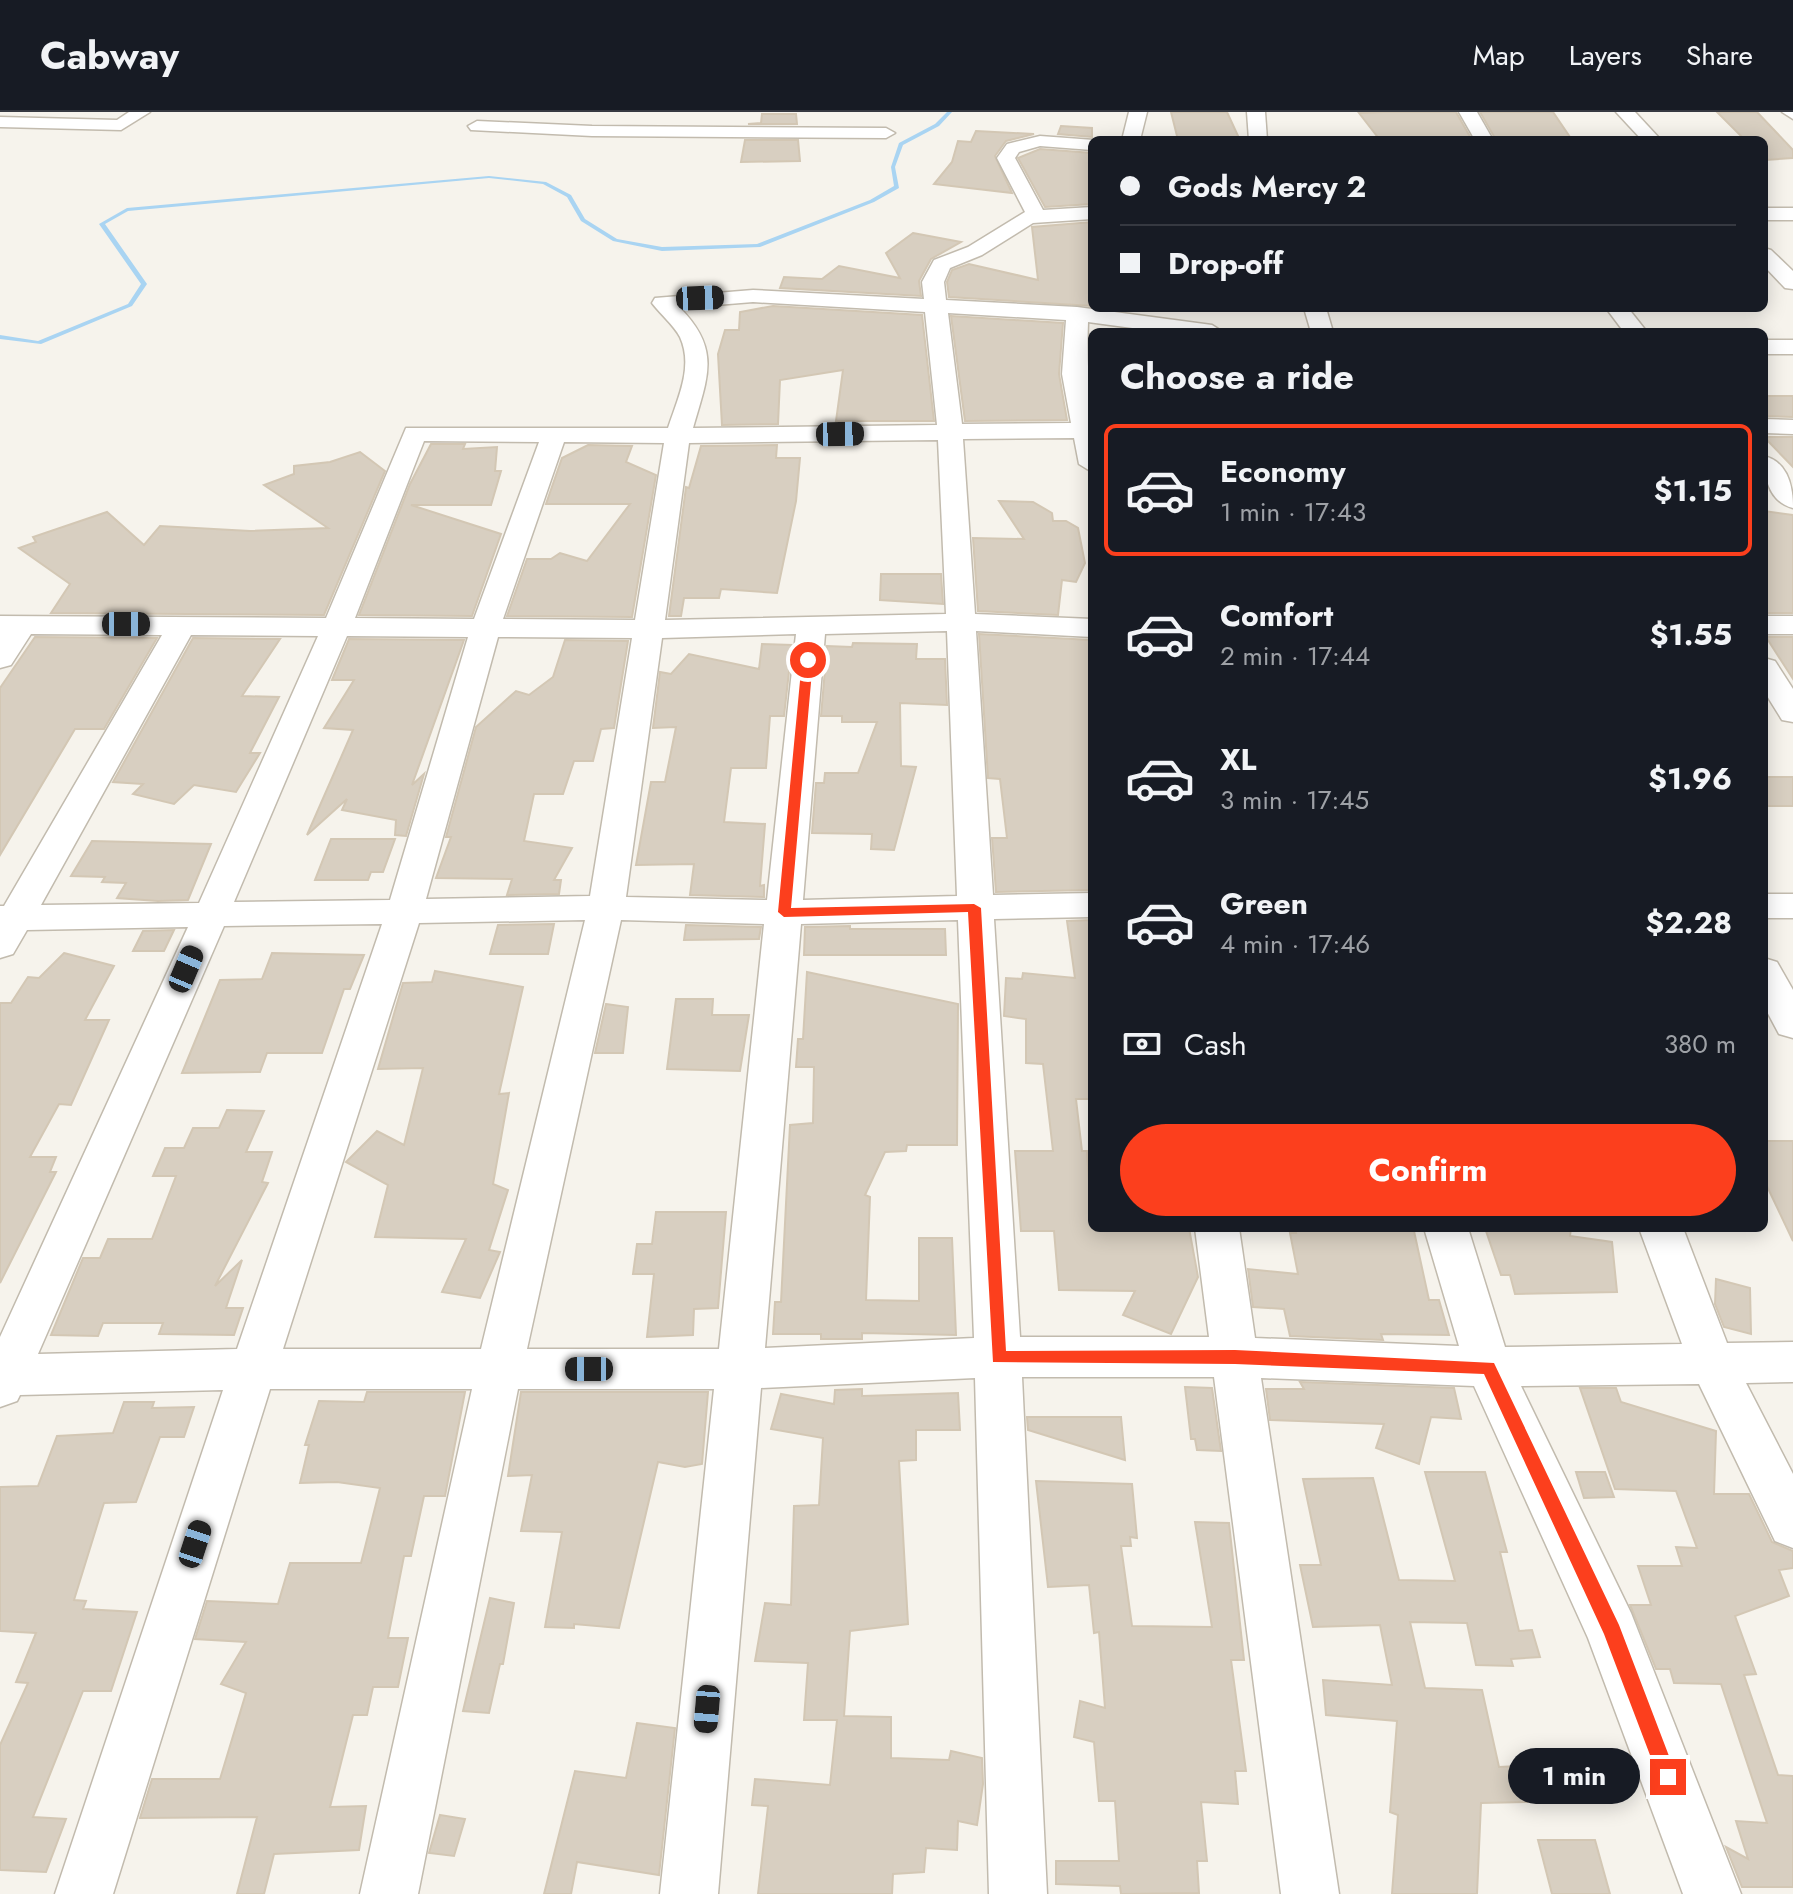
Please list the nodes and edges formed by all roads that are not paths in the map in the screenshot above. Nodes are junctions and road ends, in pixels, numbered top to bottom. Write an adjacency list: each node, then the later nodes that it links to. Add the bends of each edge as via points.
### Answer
1 (141, 112): 10 (street, via 121,125)
2 (487, 112): 11 (street, via 477,126)
3 (604, 112): 11 (street)
4 (722, 112): 12 (street)
5 (833, 112): 13 (street)
6 (1138, 112): 15 (street)
7 (1256, 112): 16 (street)
8 (1468, 112): 17 (street)
9 (1625, 112): 18 (street)
10 (7, 121)
11 (592, 131): 12 (street)
12 (713, 131): 13 (street)
13 (821, 132): 14 (street)
14 (886, 133)
15 (1132, 136)
16 (1258, 136)
17 (1482, 136)
18 (1648, 136)
19 (1088, 145): 23 (street, via 1040,141 1013,148 1006,158)
20 (1088, 213): 23 (street)
21 (1768, 214): 22 (street)
22 (1793, 214)
23 (1036, 215): 26 (street, via 937,267)
24 (1768, 258): 25 (street)
25 (1793, 283)
26 (936, 309): 28 (street); 37 (street); 39 (street, via 753,296 663,303 693,334 698,356 697,379)
27 (1620, 312): 30 (street)
28 (1077, 314): 29 (street); 33 (street, via 1074,374)
29 (1179, 323)
30 (1633, 328)
31 (1768, 347): 32 (street)
32 (1793, 347)
33 (1088, 426)
34 (1768, 426): 35 (street)
35 (1793, 427)
36 (1088, 430): 37 (street)
37 (950, 431): 39 (street); 42 (street)
38 (554, 434): 39 (street); 47 (street, via 415,433); 48 (street)
39 (678, 436): 51 (street)
40 (1768, 469): 41 (street)
41 (1793, 500)
42 (961, 622): 49 (street); 50 (street); 59 (street)
43 (12, 624): 44 (street); 52 (street)
44 (183, 624): 47 (street); 63 (street)
45 (1768, 625): 46 (street)
46 (1793, 625)
47 (337, 626): 48 (street); 62 (street)
48 (486, 626): 51 (street); 60 (street)
49 (811, 628): 51 (street); 61 (street)
50 (1088, 628)
51 (649, 629): 58 (street)
52 (0, 659)
53 (1768, 673): 54 (street)
54 (1793, 713)
55 (1088, 905): 59 (street)
56 (1768, 906): 57 (street)
57 (1793, 906)
58 (606, 908): 60 (street); 61 (street); 76 (street)
59 (974, 908): 61 (street); 69 (street)
60 (405, 910): 62 (street); 74 (street)
61 (784, 912): 75 (street)
62 (209, 916): 63 (street); 77 (street)
63 (5, 927)
64 (1768, 978): 65 (street)
65 (1793, 1024)
66 (1218, 1232): 70 (street)
67 (1447, 1232): 73 (street)
68 (1663, 1232): 72 (street)
69 (998, 1357): 70 (street); 75 (street); 82 (street)
70 (1235, 1357): 73 (street); 83 (street)
71 (1793, 1362): 72 (street)
72 (1712, 1363): 73 (street); 78 (street)
73 (1488, 1367): 84 (street, via 1612,1631)
74 (252, 1369): 76 (street); 77 (street); 79 (street)
75 (739, 1369): 76 (street); 81 (street)
76 (499, 1370): 80 (street)
77 (2, 1379)
78 (1793, 1525)
79 (84, 1894)
80 (389, 1894)
81 (689, 1894)
82 (1018, 1894)
83 (1310, 1894)
84 (1712, 1894)

